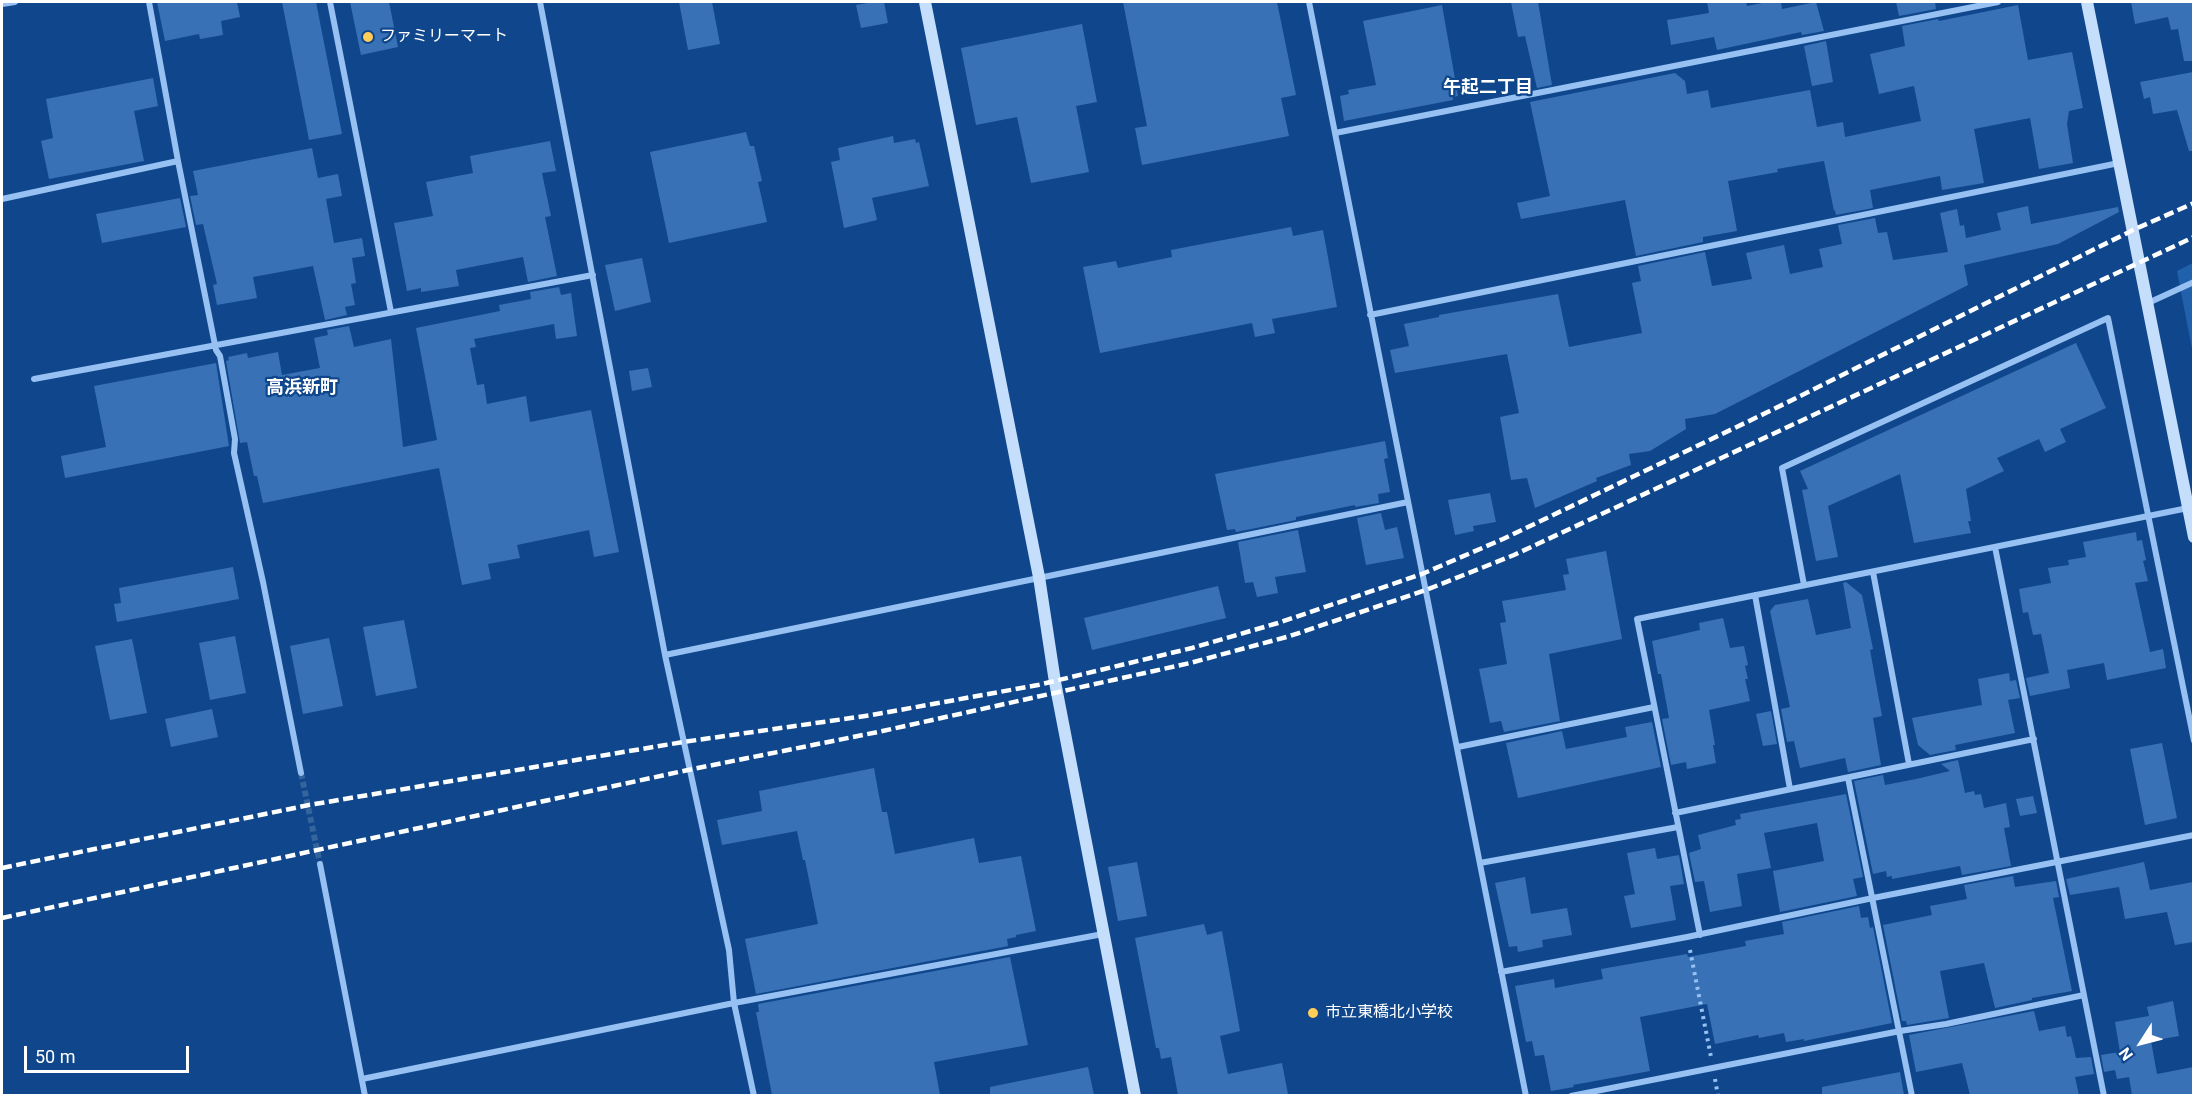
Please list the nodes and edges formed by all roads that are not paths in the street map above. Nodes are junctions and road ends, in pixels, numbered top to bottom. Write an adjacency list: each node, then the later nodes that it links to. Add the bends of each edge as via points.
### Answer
1 (15, 2): 9 (street)
2 (149, 2): 11 (street)
3 (330, 2): 17 (street)
4 (540, 2): 14 (street)
5 (925, 2): 27 (street)
6 (1310, 2): 10 (street)
7 (1998, 2): 10 (street)
8 (2087, 2): 12 (street)
9 (2, 4)
10 (1335, 133): 18 (street)
11 (178, 161): 13 (street); 19 (street)
12 (2119, 163): 16 (street); 18 (street)
13 (2, 199)
14 (593, 275): 17 (street); 30 (street)
15 (2193, 282): 16 (street)
16 (2147, 303): 22 (street)
17 (391, 312): 19 (street)
18 (1370, 315): 21 (street)
19 (215, 345): 20 (street); 36 (street)
20 (34, 379)
21 (1408, 502): 27 (street); 34 (street)
22 (2188, 508): 23 (street); 24 (street)
23 (2148, 515): 25 (street); 28 (street, via 2108,318 1782,468); 33 (street)
24 (2193, 537)
25 (1995, 547): 26 (street); 32 (street)
26 (1873, 572): 28 (street); 35 (street)
27 (1039, 577): 30 (street); 46 (street, via 1055,682)
28 (1804, 585): 29 (street)
29 (1755, 595): 31 (street, via 1637,620); 38 (street)
30 (665, 655): 50 (street, via 729,950)
31 (1654, 706): 34 (street); 39 (street)
32 (2034, 739): 35 (street); 43 (street)
33 (2193, 741)
34 (1458, 747): 42 (street)
35 (1909, 764): 37 (street)
36 (302, 773)
37 (1848, 778): 38 (street); 45 (street)
38 (1790, 789): 39 (street)
39 (1675, 813): 40 (street)
40 (1678, 826): 42 (street); 47 (street)
41 (2193, 835): 43 (street)
42 (1480, 863): 48 (street)
43 (2059, 863): 45 (street); 49 (street)
44 (320, 864): 52 (street)
45 (1873, 898): 47 (street); 51 (street)
46 (1106, 934): 50 (street); 55 (street)
47 (1700, 934): 48 (street)
48 (1501, 972): 56 (street)
49 (2084, 995): 51 (street); 59 (street)
50 (734, 1003): 52 (street); 54 (street)
51 (1900, 1031): 57 (street); 58 (street)
52 (362, 1078): 53 (street)
53 (365, 1095)
54 (754, 1095)
55 (1135, 1095)
56 (1527, 1095)
57 (1570, 1095)
58 (1912, 1095)
59 (2104, 1095)

